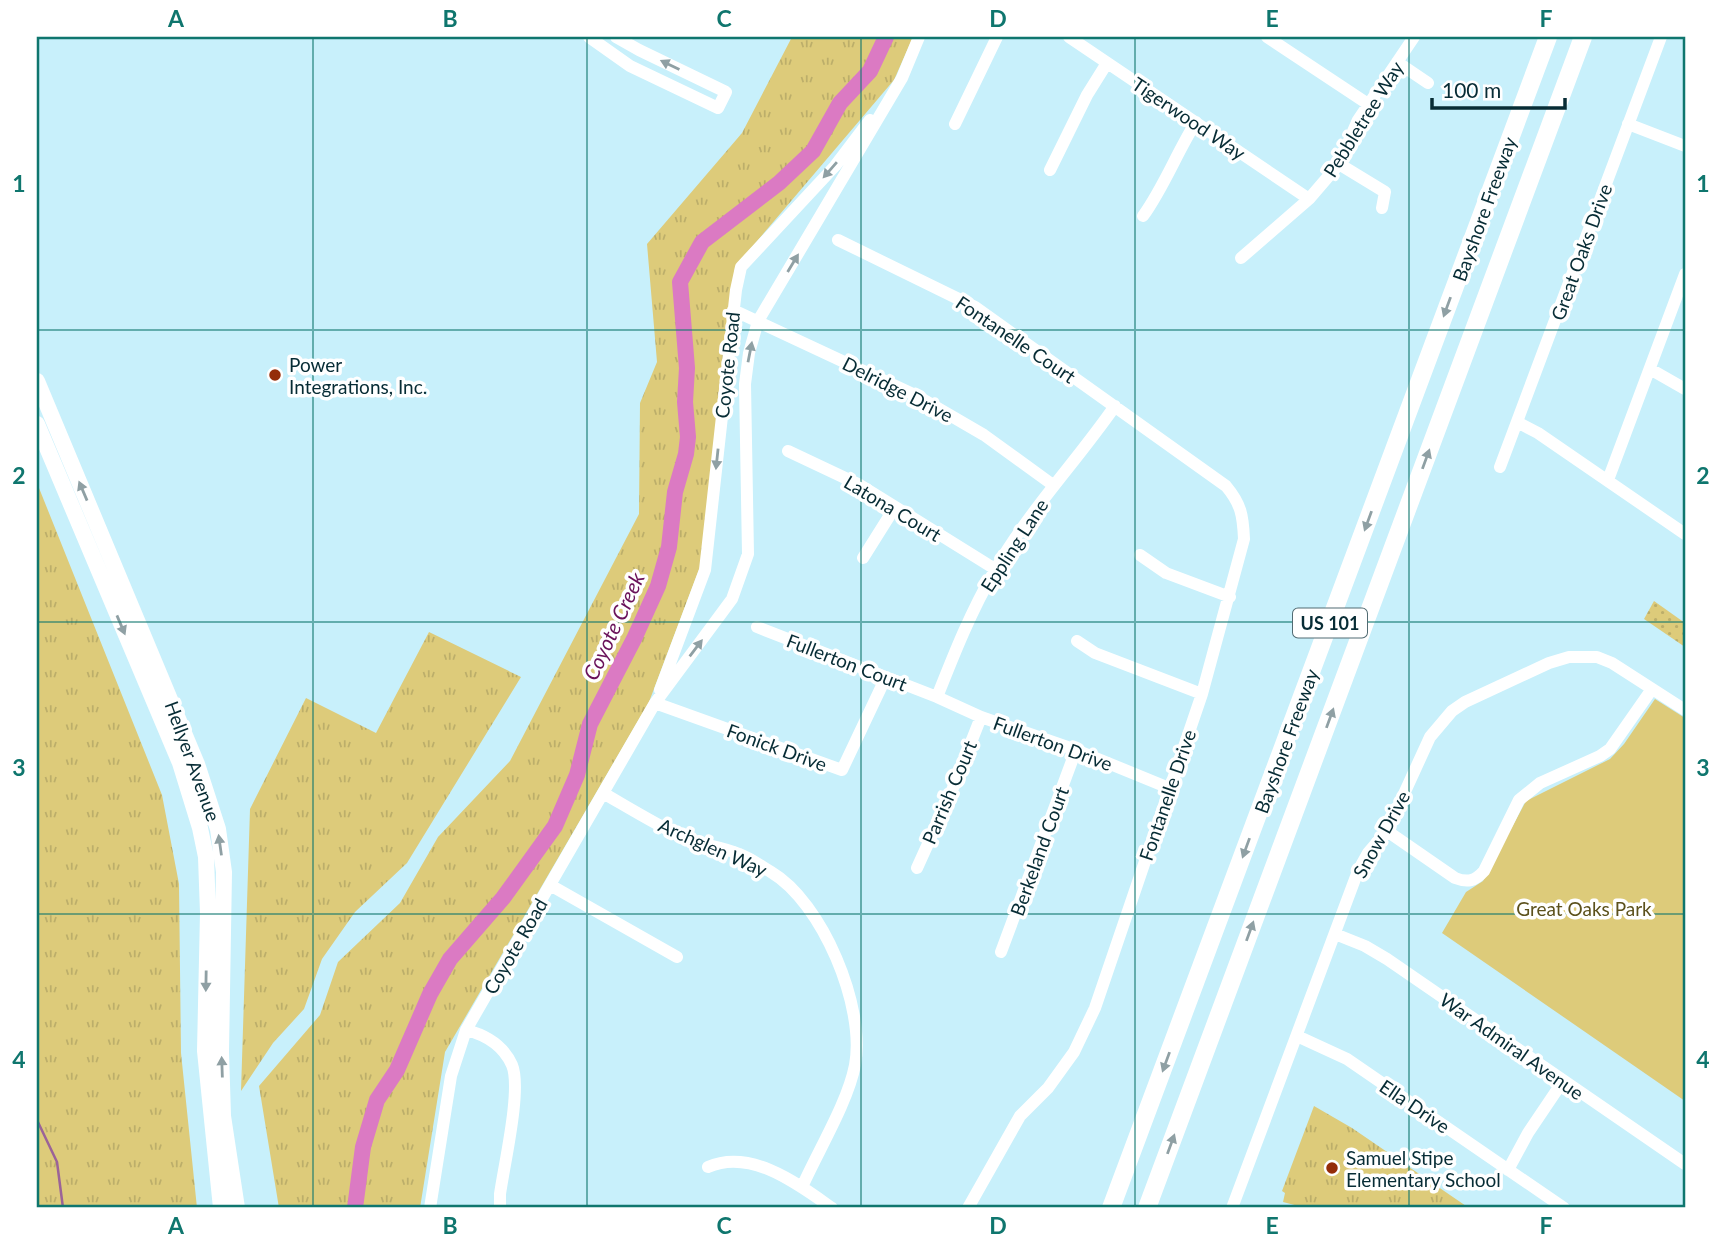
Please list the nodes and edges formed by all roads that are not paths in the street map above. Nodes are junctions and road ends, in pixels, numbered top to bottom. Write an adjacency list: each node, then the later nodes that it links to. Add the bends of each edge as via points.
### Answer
1 (589, 37): 2 (street, one-way to 2, via 630,66 718,108 726,92)
2 (616, 37)
3 (919, 37): 13 (street, Coyote Road)
4 (997, 37): 17 (street)
5 (1069, 37): 12 (street, Tigerwood Way)
6 (1268, 37): 15 (street)
7 (1414, 37): 11 (street, Pebbletree Way)
8 (1548, 37): 80 (highway, Bayshore Freeway / US 101, one-way to 80)
9 (1583, 37): 81 (highway, Bayshore Freeway / US 101, one-way to 9)
10 (1661, 37): 18 (street, Great Oaks Drive)
11 (1397, 62): 14 (street); 15 (street, Pebbletree Way)
12 (1107, 63): 16 (street, Tigerwood Way); 21 (street)
13 (902, 78): 28 (street, Coyote Road, one-way to 28, via 835,166 741,267); 29 (street, Coyote Road, one-way to 13)
14 (1427, 83)
15 (1368, 103): 20 (street, Pebbletree Way)
16 (1196, 122): 22 (street, Tigerwood Way); 24 (street)
17 (955, 124)
18 (1628, 124): 19 (street); 34 (street, Great Oaks Drive)
19 (1685, 145)
20 (1339, 164): 22 (street, Pebbletree Way); 23 (street, via 1385,192)
21 (1050, 170)
22 (1309, 199): 26 (street, Pebbletree Way)
23 (1382, 208)
24 (1143, 216)
25 (838, 240): 33 (street, Fontanelle Court, via 975,307)
26 (1241, 258)
27 (1685, 274): 30 (street)
28 (733, 310): 29 (street, Delridge Drive); 54 (street, Coyote Road, one-way to 54, via 705,570)
29 (758, 321): 39 (street, Delridge Drive, via 917,396 985,435); 54 (street, Coyote Road, one-way to 29, via 732,599 748,554 745,384)
30 (1650, 369): 32 (street); 38 (street)
31 (37, 381): 42 (main road, Hellyer Avenue, one-way to 31)
32 (1685, 389)
33 (1115, 406): 39 (street, Eppling Lane); 47 (street, Fontanelle Drive, via 1226,485 1238,500 1244,539)
34 (1517, 422): 37 (street, Great Oaks Drive); 38 (street)
35 (37, 424): 45 (main road, Hellyer Avenue)
36 (788, 451): 40 (street, Latona Court)
37 (1500, 467)
38 (1608, 480): 41 (street)
39 (1053, 485): 46 (street, Eppling Lane)
40 (895, 507): 44 (street); 46 (street, Latona Court)
41 (1685, 534)
42 (109, 554): 45 (main road); 63 (main road, Hellyer Avenue, one-way to 42, via 224,872 209,796)
43 (1140, 555): 47 (street, via 1166,573)
44 (863, 558)
45 (94, 562): 63 (main road, Hellyer Avenue, one-way to 63, via 180,763 202,838)
46 (995, 569): 53 (street, Eppling Lane, via 961,635)
47 (1230, 597): 52 (street, Fontanelle Drive)
48 (757, 627): 50 (street, Fullerton Court)
49 (1077, 641): 52 (street, via 1095,653)
50 (886, 677): 53 (street, Fullerton Court); 54 (street, Fonick Drive, via 842,770)
51 (1652, 689): 55 (street, Snow Drive); 60 (street, Snow Drive, via 1597,657 1569,657 1465,702 1430,737); 60 (street, via 1610,749 1540,783 1519,800 1477,878 1467,882 1455,878)
52 (1202, 694): 58 (street, Fontanelle Drive)
53 (937, 697): 56 (street, Fullerton Drive)
54 (655, 703): 59 (street, Coyote Road)
55 (1685, 710)
56 (981, 717): 57 (street, Fullerton Drive); 61 (street, Parrish Court)
57 (1076, 750): 58 (street, Fullerton Drive); 65 (street, Berkeland Court)
58 (1169, 788): 79 (street, Fontanelle Drive, via 1095,1008 1074,1052 1020,1116)
59 (603, 793): 62 (street, Coyote Road); 73 (street, Archglen Way, via 682,837 739,854 775,874 818,920 846,986 857,1039 849,1084)
60 (1387, 831): 64 (street, Snow Drive, via 1358,871)
61 (917, 868)
62 (550, 885): 66 (street); 67 (street, Coyote Road)
63 (216, 913): 74 (main road, Hellyer Avenue, one-way to 74, via 205,1051); 75 (main road, Hellyer Avenue, one-way to 63, via 223,1116)
64 (1335, 934): 68 (street, Snow Drive); 69 (street, War Admiral Avenue, via 1387,959)
65 (1002, 952)
66 (677, 957)
67 (466, 1030): 76 (street, Coyote Road, via 451,1076); 77 (street, via 486,1036 512,1066 515,1089)
68 (1297, 1036): 72 (street, Ella Drive, via 1347,1059); 82 (street, Snow Drive)
69 (1563, 1081): 70 (street, War Admiral Avenue); 72 (street)
70 (1685, 1164)
71 (708, 1167): 73 (street, via 737,1160)
72 (1508, 1170): 83 (street, Ella Drive)
73 (802, 1187): 78 (street)
74 (221, 1208)
75 (237, 1208)
76 (430, 1208)
77 (500, 1208)
78 (832, 1208)
79 (968, 1208)
80 (1111, 1208)
81 (1147, 1208)
82 (1232, 1208)
83 (1564, 1208)

